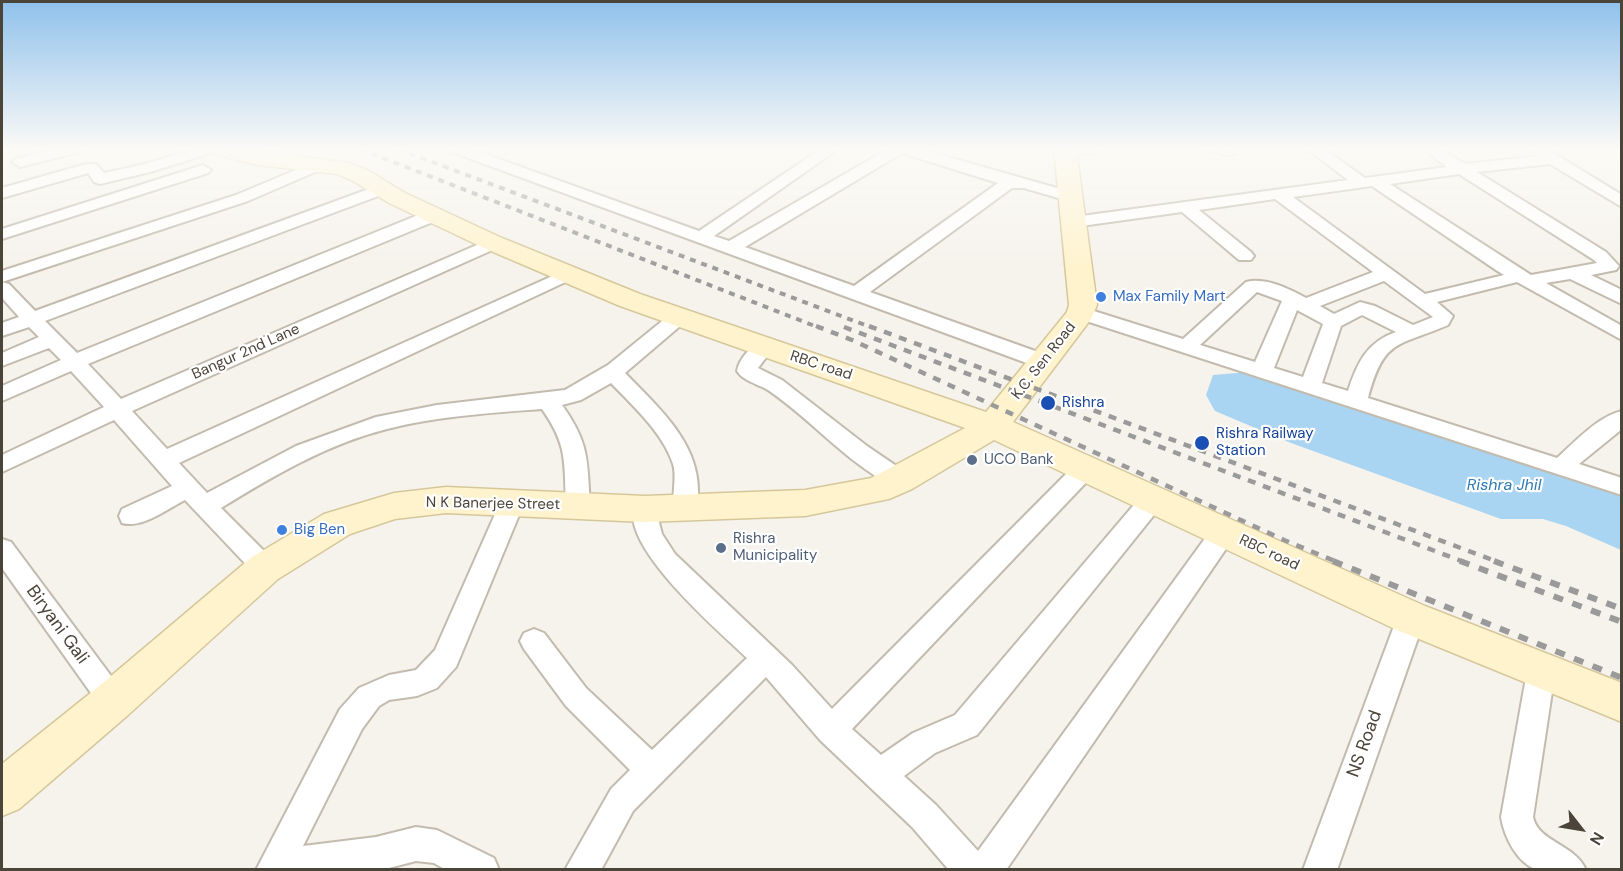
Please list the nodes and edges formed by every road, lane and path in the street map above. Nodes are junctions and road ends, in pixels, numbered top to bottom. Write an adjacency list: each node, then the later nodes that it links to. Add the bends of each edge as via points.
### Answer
1 (134, 190): 20 (street)
2 (261, 190): 28 (street)
3 (381, 190): 37 (street)
4 (384, 190): 19 (street, RBC road)
5 (568, 190): 21 (street)
6 (771, 190): 21 (street)
7 (830, 190): 23 (street)
8 (1002, 190): 31 (street)
9 (1029, 190): 18 (street)
10 (1071, 190): 18 (street, K.C. Sen Road)
11 (1310, 190): 15 (street)
12 (1381, 190): 29 (street)
13 (1496, 190): 27 (street, via 1610,266)
14 (1602, 190): 16 (street)
15 (1277, 194): 17 (street); 25 (street)
16 (1622, 202)
17 (1186, 207): 18 (street); 24 (street)
18 (1073, 210): 35 (street, K.C. Sen Road)
19 (434, 215): 22 (street, RBC road); 47 (street)
20 (2, 234)
21 (700, 238): 23 (street)
22 (493, 243): 26 (street, RBC road); 54 (street, Bangur 2nd Lane)
23 (729, 249): 31 (street)
24 (1245, 256)
25 (1387, 273): 33 (street); 34 (street)
26 (568, 274): 36 (street, RBC road); 57 (street)
27 (1575, 274): 29 (street); 32 (street)
28 (2, 278)
29 (1524, 279): 33 (street); 41 (street)
30 (2, 288): 37 (street)
31 (856, 293): 46 (street)
32 (1622, 298)
33 (1424, 300): 40 (street, via 1444,319)
34 (1298, 303): 38 (street); 44 (street, via 1252,286); 49 (street)
35 (1081, 313): 44 (street); 46 (street, K.C. Sen Road)
36 (679, 317): 43 (street, RBC road); 48 (street)
37 (31, 318): 39 (street); 42 (street)
38 (1334, 321): 40 (street, via 1360,308); 50 (street)
39 (2, 330)
40 (1411, 332): 53 (street, via 1385,342 1371,357)
41 (1622, 334)
42 (52, 339): 45 (street); 47 (street)
43 (764, 347): 56 (street, RBC road); 61 (street, via 747,371 775,385)
44 (1186, 347): 49 (street)
45 (2, 360)
46 (1042, 361): 56 (street, K.C. Sen Road)
47 (74, 362): 51 (street); 54 (street)
48 (612, 371): 52 (street, via 573,395); 68 (street, via 680,454 685,465)
49 (1262, 371): 50 (street)
50 (1310, 387): 53 (street)
51 (2, 394)
52 (548, 401): 66 (street, via 413,416 370,426 282,462); 67 (street, via 567,428 575,449)
53 (1356, 402): 60 (street)
54 (118, 408): 57 (street); 58 (street, Bangur 2nd Lane)
55 (1622, 418): 60 (street)
56 (993, 426): 59 (street, RBC road); 61 (street, N K Banerjee Street)
57 (164, 460): 63 (street)
58 (2, 464)
59 (1087, 467): 64 (street, RBC road); 80 (street)
60 (1560, 468): 62 (street)
61 (900, 480): 68 (street, N K Banerjee Street, via 877,490 805,503)
62 (1622, 487)
63 (189, 488): 66 (street); 70 (street)
64 (1154, 499): 71 (street, RBC road); 82 (street, via 966,725 956,733 928,740)
65 (512, 503): 67 (street, N K Banerjee Street); 73 (street, N K Banerjee Street, via 446,500 385,508 337,524); 84 (street, via 438,671 425,681 375,693 362,703)
66 (204, 506): 73 (street)
67 (578, 506): 69 (street, N K Banerjee Street)
68 (686, 508): 69 (street, N K Banerjee Street)
69 (645, 509): 76 (street, via 650,535 666,561)
70 (131, 516)
71 (1223, 532): 74 (street, RBC road); 88 (street)
72 (2, 549): 78 (street, Biryani Gali)
73 (265, 568): 78 (street, N K Banerjee Street)
74 (1411, 618): 77 (street, RBC road); 89 (street, NS Road)
75 (534, 641): 81 (street, via 576,697)
76 (766, 658): 80 (street); 81 (street)
77 (1541, 672): 79 (street, RBC road); 90 (street, via 1517,829 1535,848)
78 (113, 701): 83 (street, N K Banerjee Street)
79 (1622, 702)
80 (831, 730): 82 (street)
81 (652, 771): 86 (street, via 622,800)
82 (880, 775): 87 (street, via 924,816)
83 (2, 793)
84 (274, 868): 85 (street, via 376,854 416,844 437,847)
85 (482, 870)
86 (582, 870)
87 (972, 870)
88 (985, 870)
89 (1320, 870)
90 (1569, 870)

